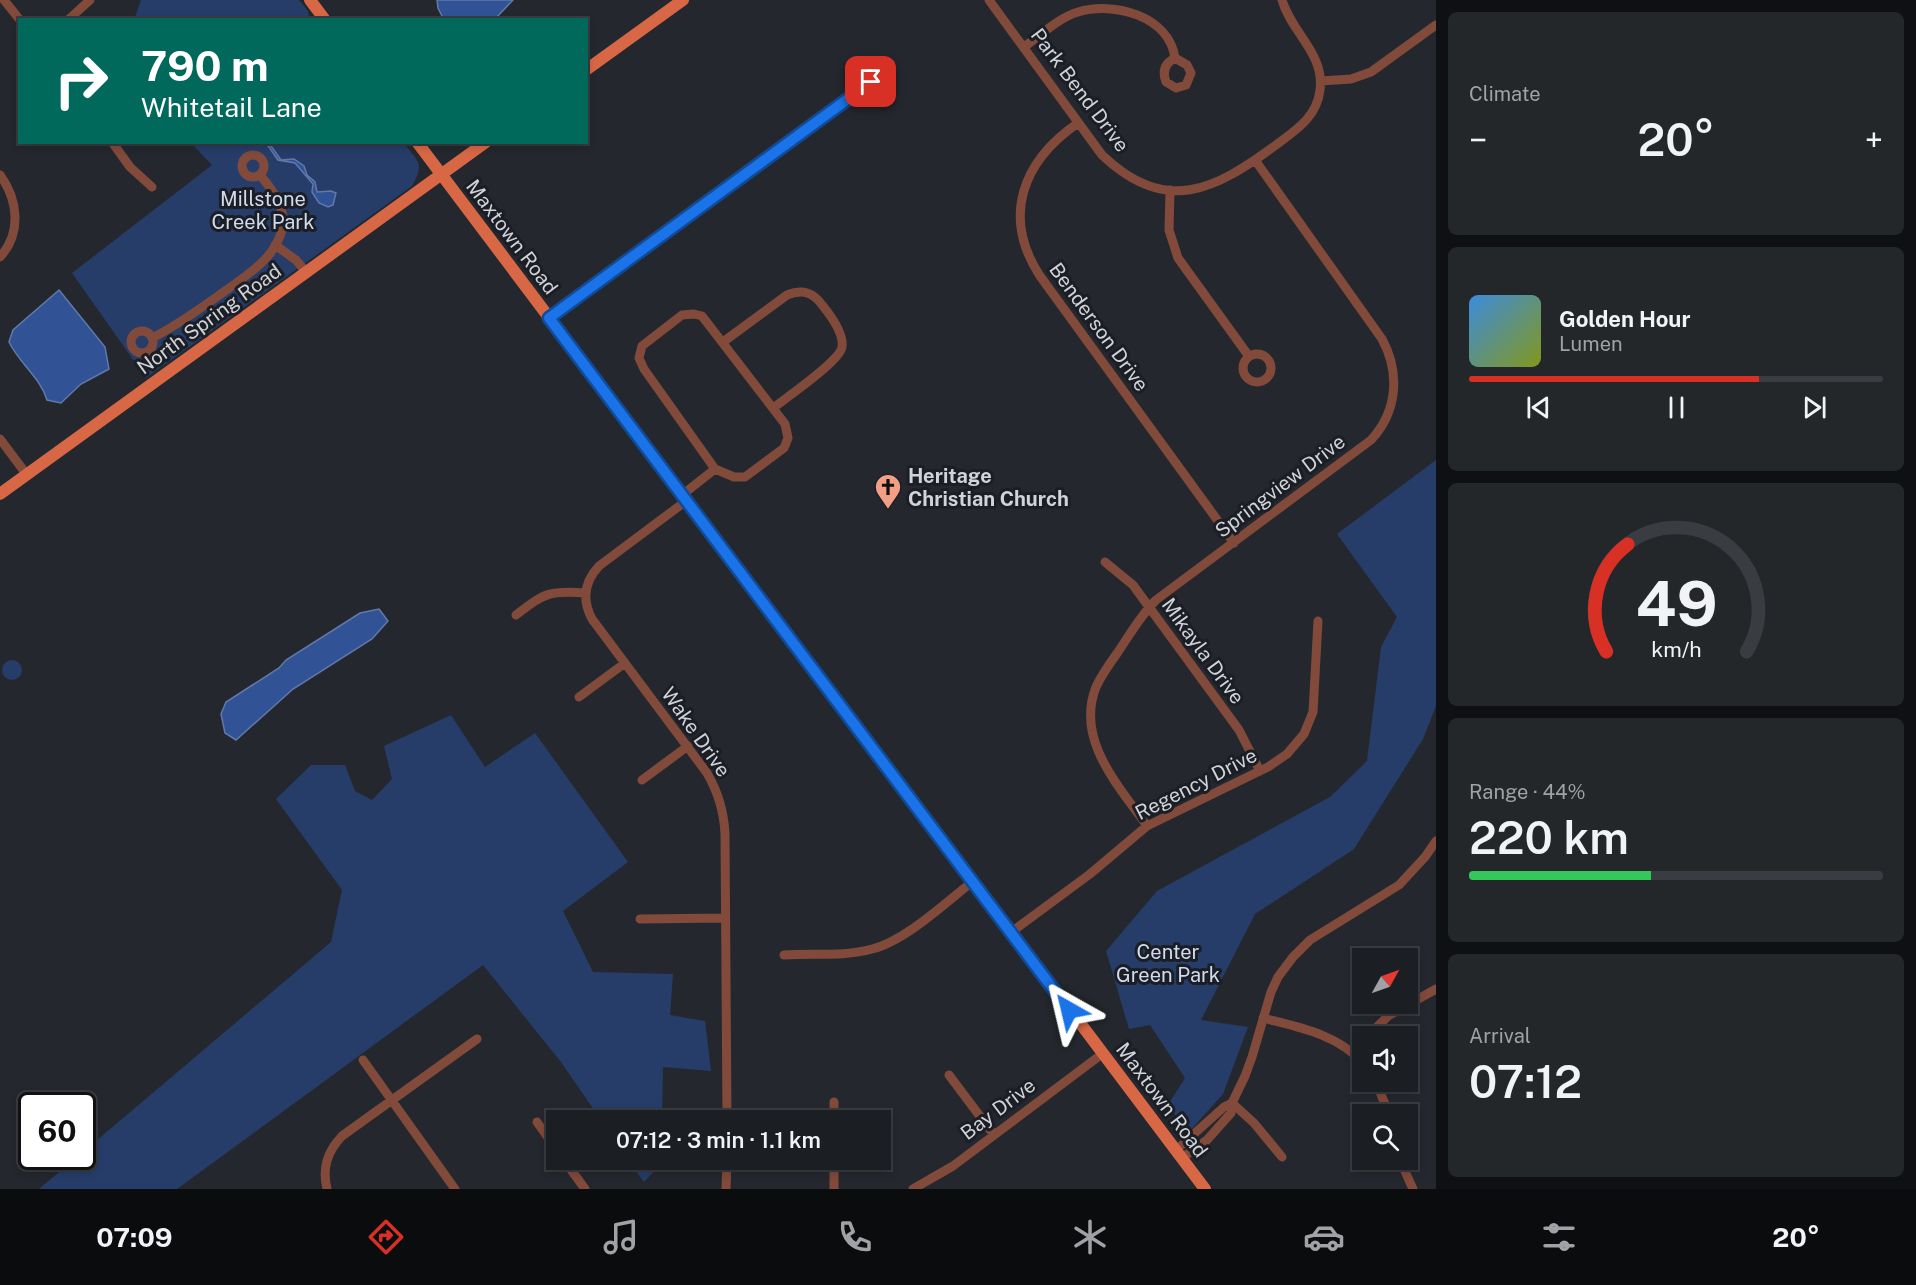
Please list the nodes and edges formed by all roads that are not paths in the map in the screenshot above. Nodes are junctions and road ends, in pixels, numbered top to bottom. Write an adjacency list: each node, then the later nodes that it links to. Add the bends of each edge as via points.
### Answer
1 (4, 0): 7 (street)
2 (90, 0): 8 (street)
3 (310, 0): 9 (main road)
4 (682, 0): 14 (main road)
5 (989, 0): 11 (street, Park Bend Drive)
6 (1282, 0): 15 (street, via 1290,20 1317,61)
7 (18, 18)
8 (70, 18)
9 (324, 18)
10 (1436, 25): 15 (street, via 1371,72)
11 (1024, 47): 12 (street, via 1072,14 1104,8 1127,11 1155,25 1171,44); 16 (street, Park Bend Drive)
12 (1175, 58)
13 (890, 68): 29 (street)
14 (588, 69)
15 (1321, 81): 20 (street, Park Bend Drive, via 1318,101 1308,119)
16 (1078, 123): 25 (street, Park Bend Drive, via 1119,170 1139,182); 39 (street, Benderson Drive, via 1044,152 1029,177 1021,211 1024,245 1040,276)
17 (113, 144): 24 (street, via 130,167)
18 (418, 144): 23 (main road, Maxtown Road)
19 (483, 144): 23 (main road, North Spring Road)
20 (1255, 160): 25 (street, Park Bend Drive, via 1210,185); 39 (street, Springview Drive, via 1382,339 1392,360 1394,393 1387,419 1371,440)
21 (0, 175): 27 (street, via 12,194 16,214 14,231)
22 (260, 175): 26 (street, via 274,192 284,223)
23 (442, 176): 28 (main road, North Spring Road); 29 (main road, Maxtown Road)
24 (152, 187)
25 (1170, 190): 32 (street, via 1169,230 1178,258)
26 (275, 244): 28 (street); 30 (street, via 269,256 248,274)
27 (0, 257)
28 (307, 273): 36 (main road, North Spring Road)
29 (549, 318): 38 (main road, Maxtown Road)
30 (152, 338)
31 (723, 342): 33 (street); 33 (street, via 787,295 799,291 811,294 822,305 841,336 842,349 834,360); 35 (street, via 702,316 682,315 642,346 639,358)
32 (1248, 355)
33 (773, 408): 35 (street, via 785,424 788,438 784,448 745,477)
34 (0, 439): 36 (street)
35 (715, 469): 38 (street)
36 (27, 475): 37 (main road, North Spring Road)
37 (0, 494)
38 (684, 498): 41 (street, via 599,566); 52 (main road, Maxtown Road)
39 (1234, 543): 42 (street, Springview Drive)
40 (1105, 562): 42 (street, Mikayla Drive, via 1133,585)
41 (586, 593): 43 (street, via 553,592); 45 (street, Wake Drive, via 592,619)
42 (1149, 607): 48 (street, Mikayla Drive, via 1239,730); 50 (street, Springview Drive, via 1102,676 1090,713 1096,749)
43 (516, 615)
44 (1318, 621): 48 (street, Regency Drive, via 1315,701 1309,723 1287,754)
45 (625, 663): 46 (street); 47 (street, Wake Drive)
46 (579, 697)
47 (688, 746): 49 (street); 53 (street, Wake Drive, via 711,779 722,809)
48 (1260, 771): 50 (street, Regency Drive)
49 (642, 780)
50 (1147, 826): 55 (street, Regency Drive)
51 (1436, 841): 58 (street, via 1399,885 1298,951 1278,977)
52 (972, 882): 55 (main road, Maxtown Road); 56 (street, via 880,947 859,952)
53 (725, 918): 54 (street); 68 (street, Wake Drive)
54 (640, 919)
55 (1010, 933): 62 (main road, Maxtown Road)
56 (784, 954)
57 (1436, 989): 59 (street, via 1388,1016)
58 (1263, 1018): 61 (street, via 1314,1031); 67 (street)
59 (1378, 1026)
60 (477, 1039): 65 (street)
61 (1352, 1052)
62 (1102, 1053): 72 (street, Bay Drive); 73 (main road, Maxtown Road)
63 (363, 1060): 65 (street)
64 (949, 1075): 72 (street)
65 (391, 1100): 79 (street, via 334,1143 325,1167); 80 (street)
66 (834, 1102): 69 (street)
67 (1232, 1103): 73 (street); 74 (street)
68 (727, 1110)
69 (834, 1110)
70 (537, 1122): 71 (street)
71 (546, 1135)
72 (994, 1135): 84 (street, Bay Drive, via 944,1172)
73 (1179, 1154): 85 (main road, Maxtown Road)
74 (1282, 1157)
75 (571, 1170): 81 (street)
76 (727, 1170): 82 (street)
77 (834, 1170): 83 (street)
78 (1404, 1170): 86 (street)
79 (327, 1189)
80 (455, 1189)
81 (585, 1189)
82 (726, 1189)
83 (834, 1189)
84 (913, 1189)
85 (1205, 1189)
86 (1413, 1189)

